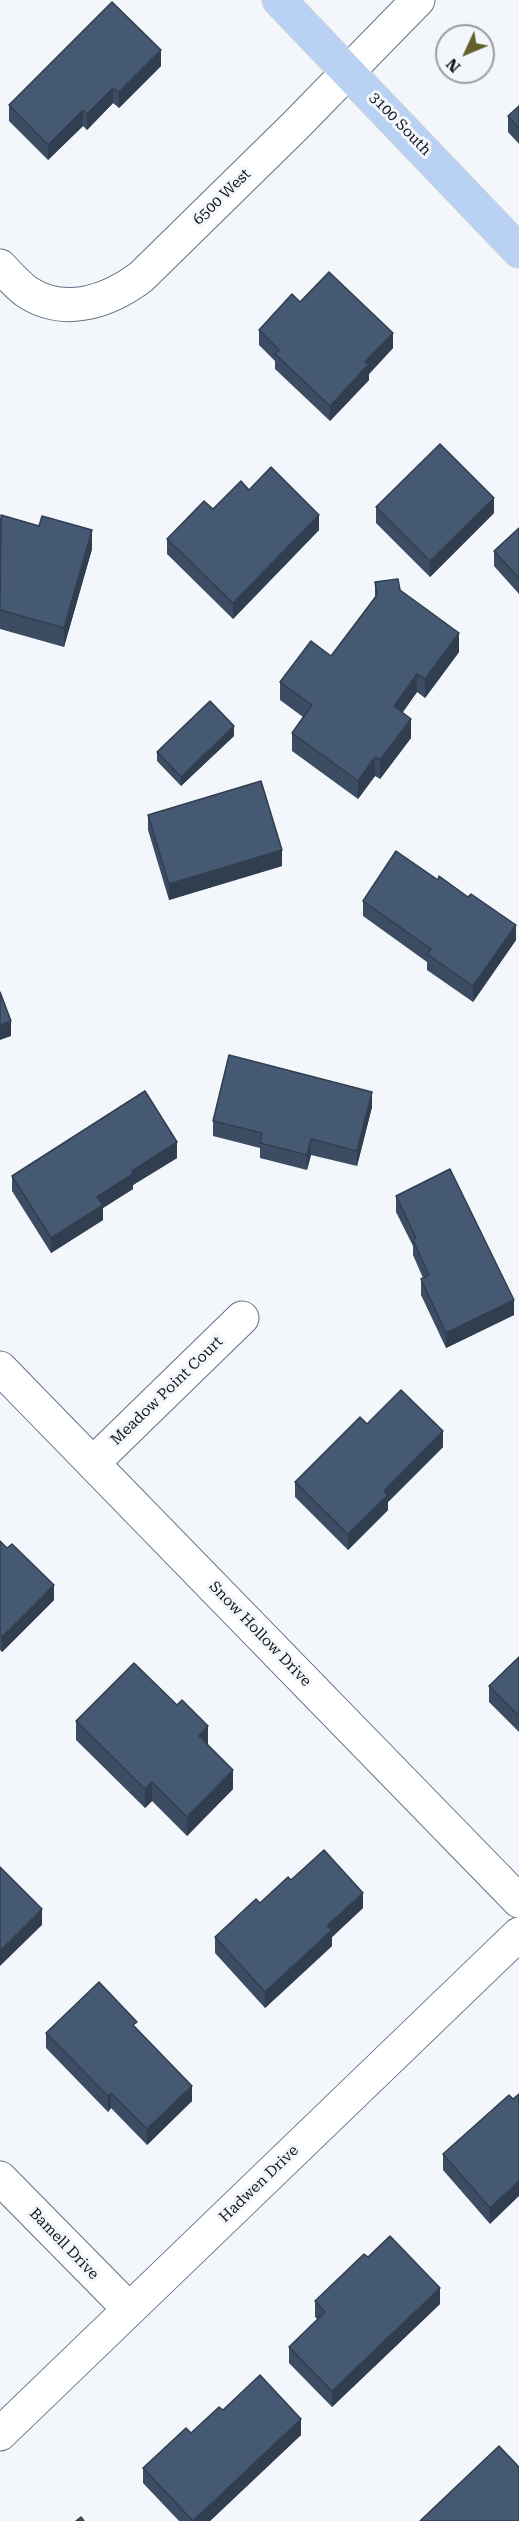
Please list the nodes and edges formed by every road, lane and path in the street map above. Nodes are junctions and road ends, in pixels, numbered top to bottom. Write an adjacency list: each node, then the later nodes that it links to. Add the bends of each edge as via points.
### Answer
1 (279, 0): 3 (main road, 3100 South)
2 (418, 0): 3 (street, 6500 West)
3 (349, 72): 4 (main road, 3100 South); 5 (street, 6500 West, via 141,277 114,295 83,304 41,299)
4 (519, 251)
5 (0, 266)
6 (242, 1318): 8 (street, Meadow Point Court)
7 (0, 1368): 8 (street, Snow Hollow Drive)
8 (93, 1463): 9 (street, Snow Hollow Drive)
9 (519, 1901)
10 (519, 1934): 12 (street, Hadwen Drive)
11 (0, 2178): 12 (street, Bamell Drive)
12 (129, 2309): 13 (street, Hadwen Drive)
13 (0, 2434)

